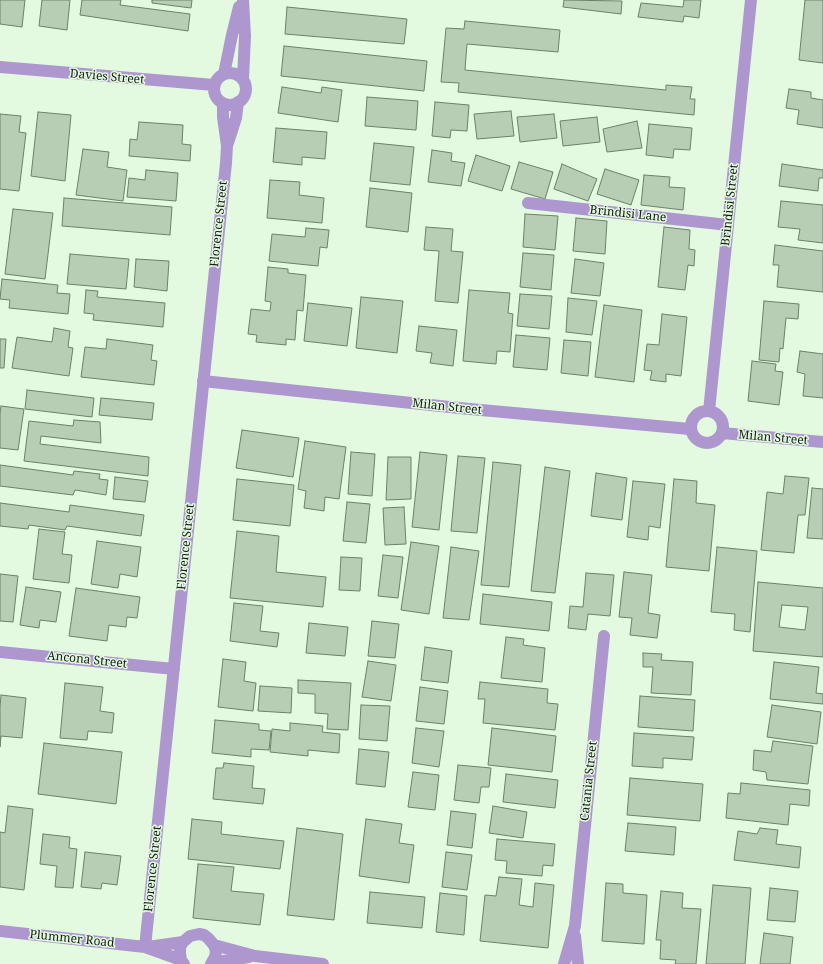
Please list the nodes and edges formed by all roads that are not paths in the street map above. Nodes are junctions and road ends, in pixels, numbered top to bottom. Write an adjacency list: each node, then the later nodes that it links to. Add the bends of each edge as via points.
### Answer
1 (242, 0): 4 (street); 5 (street, via 245,36)
2 (751, 0): 11 (street, Brindisi Street)
3 (0, 67): 6 (street, Davies Street)
4 (224, 74): 5 (street, via 234,74); 6 (street)
5 (243, 79): 7 (street, via 245,94)
6 (214, 85): 8 (street, via 216,96)
7 (238, 102): 8 (street, via 228,105); 9 (street, Florence Street)
8 (223, 103): 9 (street, Florence Street)
9 (227, 146): 12 (street, Florence Street)
10 (528, 203): 11 (street, Brindisi Lane)
11 (728, 225): 13 (street, Brindisi Street)
12 (203, 381): 14 (street, Milan Street, via 444,407); 19 (street, Florence Street)
13 (709, 411): 14 (street, via 695,416); 15 (street, via 721,418)
14 (690, 429): 15 (street, via 696,439 705,443 716,441)
15 (722, 433): 16 (street, Milan Street)
16 (823, 442)
17 (604, 636): 20 (street, Catania Street)
18 (0, 652): 19 (street, Ancona Street)
19 (174, 669): 24 (street, Florence Street)
20 (575, 926): 29 (street, Catania Street); 30 (street, Catania Street)
21 (0, 931): 24 (street, Plummer Road)
22 (183, 942): 23 (street, Plummer Road, via 190,936 199,934 204,935); 24 (street, Plummer Road); 26 (street, via 180,947)
23 (214, 945): 25 (street); 27 (street, via 216,951)
24 (145, 947): 26 (street, Plummer Road)
25 (255, 956): 27 (street); 28 (street)
26 (182, 962)
27 (212, 963)
28 (323, 964)
29 (564, 964)
30 (578, 964)

